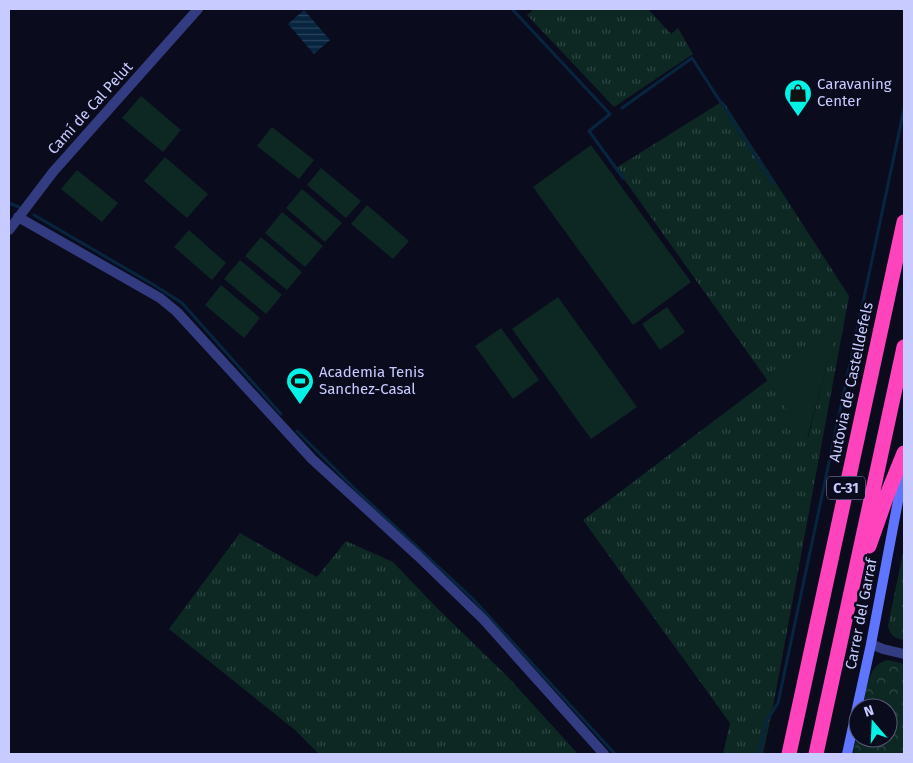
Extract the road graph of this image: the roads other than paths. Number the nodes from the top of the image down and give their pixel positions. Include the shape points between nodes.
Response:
1 (198, 9) edge
2 (18, 217) junction
3 (904, 222) edge
4 (9, 230) edge
5 (904, 347) edge
6 (904, 453) edge
7 (904, 479) edge
8 (847, 609) junction
9 (872, 644) junction
10 (904, 654) edge
11 (604, 754) edge
12 (789, 754) edge
13 (816, 754) edge
14 (847, 754) edge

1 - 2 street, Camí de Cal Pelut
2 - 4 street, Camí de Cal Pelut
2 - 11 street via 173,308 312,458 483,619
3 - 12 highway, Autovia de Castelldefels / C-31
5 - 8 highway, C-31
6 - 8 highway
7 - 9 main road, Carrer del Garraf
8 - 13 highway, C-31
9 - 10 street
9 - 14 main road, Carrer del Garraf

